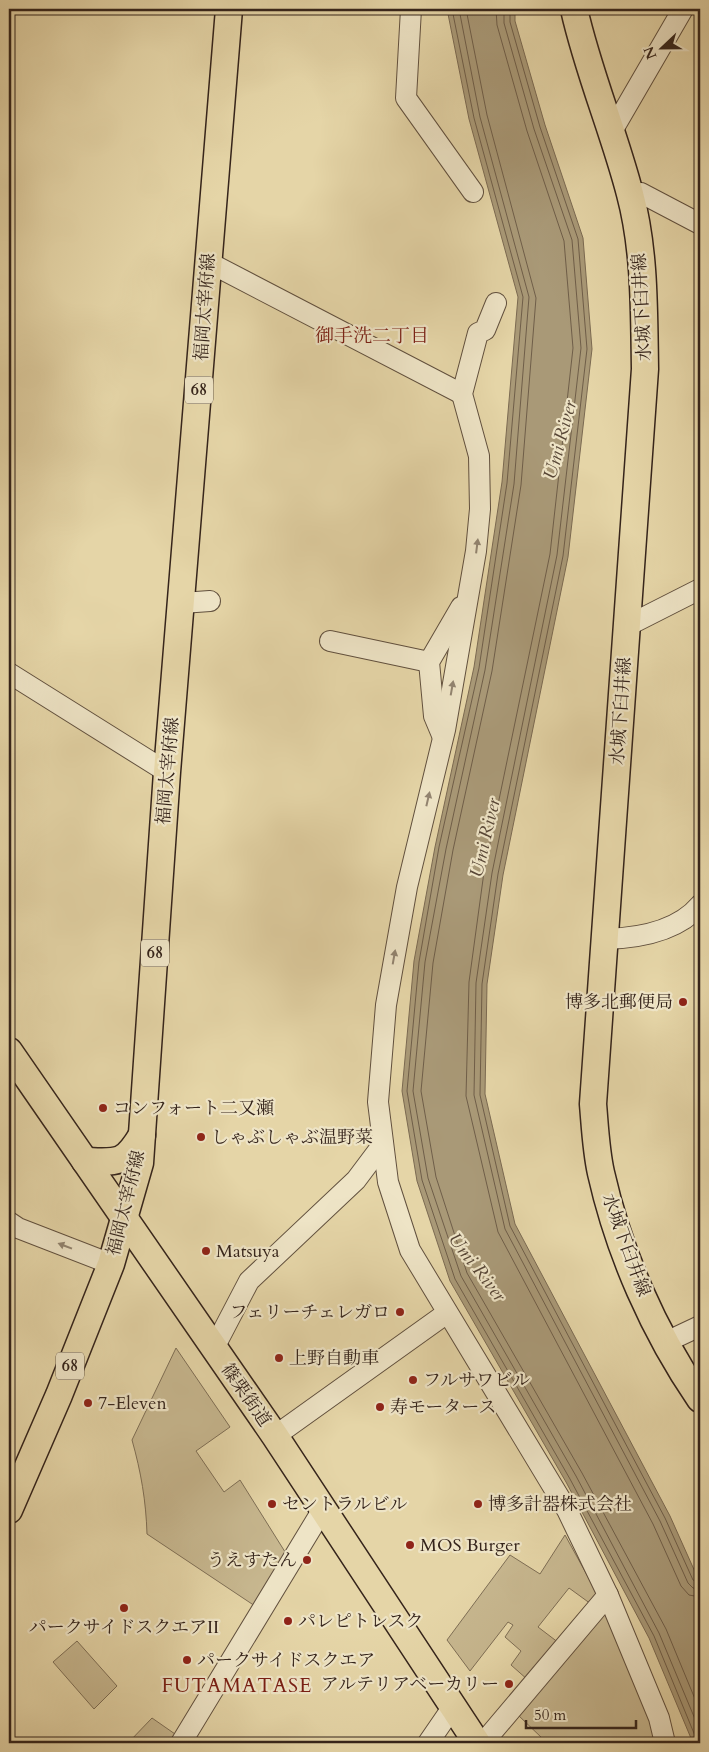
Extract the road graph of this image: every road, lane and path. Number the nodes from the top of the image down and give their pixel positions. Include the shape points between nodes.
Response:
1 (229, 9) edge
2 (411, 9) edge
3 (574, 9) edge
4 (683, 9) edge
5 (611, 133) junction
6 (472, 192) dead end
7 (630, 195) junction
8 (700, 224) edge
9 (208, 262) junction
10 (496, 302) dead end
11 (462, 394) junction
12 (700, 590) edge
13 (468, 594) junction
14 (210, 601) dead end
15 (182, 603) junction
16 (626, 626) junction
17 (330, 641) dead end
18 (429, 662) junction
19 (9, 673) edge
20 (443, 736) junction
21 (167, 772) junction
22 (700, 905) edge
23 (606, 939) junction
24 (9, 1052) edge
25 (142, 1135) junction
26 (383, 1144) junction
27 (84, 1161) junction
28 (124, 1219) junction
29 (9, 1222) edge
30 (111, 1264) junction
31 (447, 1313) junction
32 (700, 1326) edge
33 (666, 1342) junction
34 (214, 1348) junction
35 (700, 1399) edge
36 (274, 1436) junction
37 (323, 1509) junction
38 (9, 1510) edge
39 (608, 1595) junction
40 (452, 1708) junction
41 (181, 1743) edge
42 (428, 1743) edge
43 (477, 1743) edge
44 (483, 1743) edge
45 (665, 1743) edge

1 - 9 main road, 福岡太宰府線 / 68
2 - 6 street via 406,98
3 - 5 main road, 水城下臼井線
4 - 5 street
5 - 7 main road, 水城下臼井線
7 - 8 street via 641,193
7 - 16 main road, 水城下臼井線 via 644,307 645,368
9 - 11 street
9 - 15 main road, 福岡太宰府線 / 68
10 - 11 street via 486,330 478,333
13 -> 11 street via 480,509 479,456
12 - 16 street
13 - 18 street
20 -> 13 street
14 - 15 street
15 - 21 main road, 福岡太宰府線 / 68
16 - 23 main road, 水城下臼井線
17 - 18 street
18 - 20 street via 434,716
19 - 21 street
26 -> 20 street via 378,1102 386,1005 407,887
21 - 25 main road, 福岡太宰府線 / 68
22 - 23 street via 683,918 650,934
23 - 33 main road, 水城下臼井線 via 592,1104 601,1171 613,1222 634,1276
24 - 27 main road, 篠栗街道
25 - 27 main road via 130,1155 123,1159
25 - 28 main road, 福岡太宰府線 / 68 via 140,1163
26 - 31 street via 388,1182 410,1250
26 - 34 street via 356,1180 249,1281
27 - 28 main road, 篠栗街道
28 - 30 main road, 福岡太宰府線 / 68
28 - 34 main road, 篠栗街道
30 -> 29 street
30 - 38 main road, 福岡太宰府線 / 68
31 - 36 street
31 - 39 street via 568,1510
32 - 33 street
33 - 35 main road, 水城下臼井線
34 - 36 main road, 篠栗街道
36 - 37 main road, 篠栗街道
37 - 40 main road, 篠栗街道
37 - 41 street
39 - 44 street
39 - 45 street via 659,1718
40 - 42 street
40 - 43 main road, 篠栗街道

